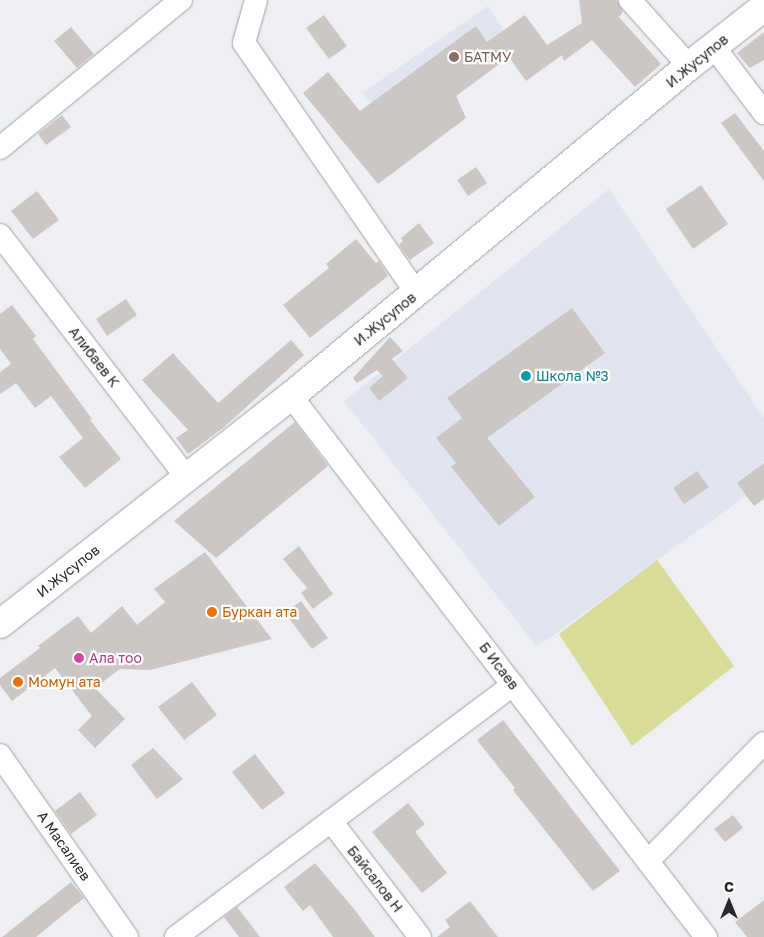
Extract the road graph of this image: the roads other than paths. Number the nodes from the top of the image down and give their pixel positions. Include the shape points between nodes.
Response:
1 (181, 0) edge
2 (256, 0) edge
3 (630, 0) edge
4 (764, 7) edge
5 (714, 47) junction
6 (689, 66) junction
7 (764, 113) edge
8 (0, 148) edge
9 (0, 235) edge
10 (417, 294) junction
11 (291, 396) junction
12 (188, 478) junction
13 (0, 624) edge
14 (513, 685) junction
15 (764, 743) edge
16 (0, 755) edge
17 (331, 822) junction
18 (648, 861) junction
19 (127, 937) edge
20 (176, 937) edge
21 (420, 937) edge
22 (706, 937) edge

1 - 8 street
2 - 10 street via 244,43
3 - 6 street
4 - 5 street, И.Жусупов
5 - 6 street, И.Жусупов
5 - 7 street
6 - 10 street, И.Жусупов
9 - 12 street, Алибаев К
10 - 11 street, И.Жусупов
11 - 12 street, И.Жусупов
11 - 14 street, Б Исаев
12 - 13 street, И.Жусупов
14 - 17 street
14 - 18 street, Б Исаев
15 - 18 street
16 - 19 street, А Масалиев
17 - 20 street
17 - 21 street, Байсалов Н
18 - 22 street, Б Исаев

